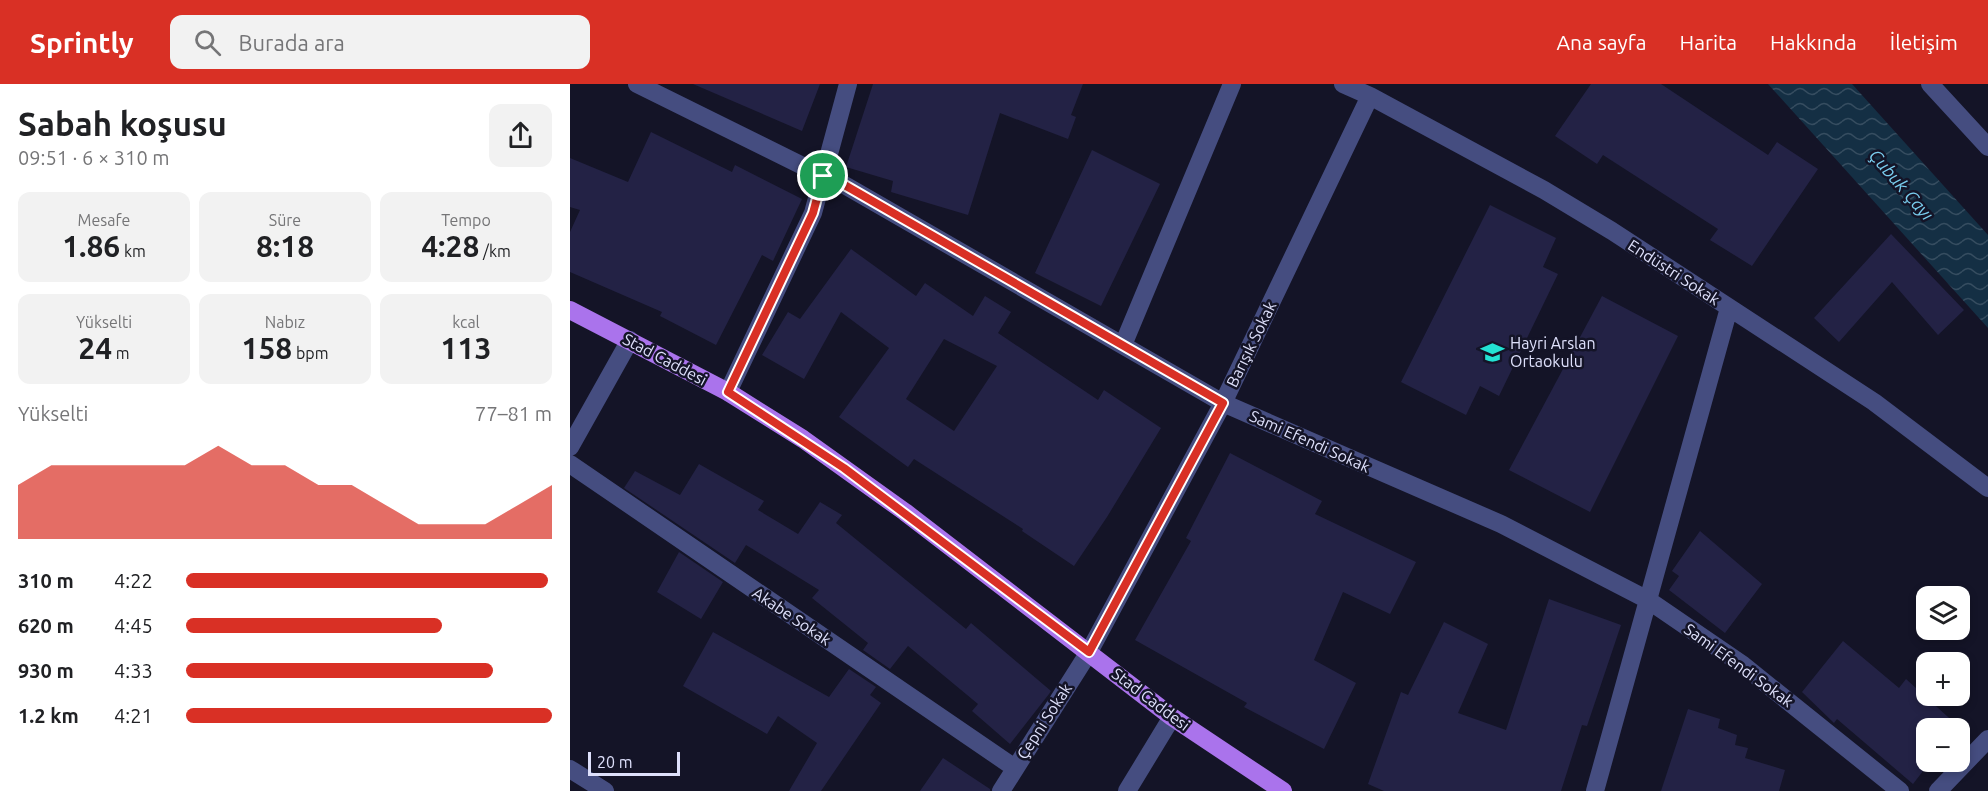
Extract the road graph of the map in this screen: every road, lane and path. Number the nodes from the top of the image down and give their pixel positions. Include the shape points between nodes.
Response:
1 (637, 84) edge
2 (848, 84) edge
3 (1232, 84) edge
4 (1343, 84) edge
5 (1930, 84) edge
6 (1370, 96) junction
7 (1988, 147) edge
8 (823, 176) junction
9 (1729, 308) junction
10 (570, 310) edge
11 (630, 340) junction
12 (1123, 345) junction
13 (728, 392) junction
14 (1223, 403) junction
15 (570, 447) edge
16 (570, 464) edge
17 (1988, 488) edge
18 (1648, 600) junction
19 (1089, 652) junction
20 (1172, 717) junction
21 (1988, 739) edge
22 (1015, 768) junction
23 (570, 769) edge
24 (605, 791) edge
25 (1001, 791) edge
26 (1127, 791) edge
27 (1283, 791) edge
28 (1595, 791) edge
29 (1900, 791) edge
30 (1938, 791) edge

1 - 8 street, Sami Efendi Sokak
2 - 8 street
3 - 12 street
4 - 6 street, Endüstri Sokak
5 - 7 street
6 - 9 street, Endüstri Sokak via 1544,190
6 - 14 street, Barışık Sokak
8 - 12 street, Sami Efendi Sokak
8 - 13 street via 813,213
9 - 17 street, Endüstri Sokak via 1874,402
9 - 18 street
10 - 11 main road, Stad Caddesi
11 - 13 main road, Stad Caddesi
11 - 15 street
12 - 14 street, Sami Efendi Sokak
13 - 19 main road, Stad Caddesi via 844,468
14 - 18 street, Sami Efendi Sokak via 1501,524
14 - 19 street, Barışık Sokak
16 - 22 street, Akabe Sokak
18 - 28 street
18 - 29 street, Sami Efendi Sokak via 1743,665
19 - 20 main road, Stad Caddesi
19 - 22 street, Çepni Sokak
20 - 26 street
20 - 27 main road, Stad Caddesi
21 - 30 street
22 - 25 street, Çepni Sokak
23 - 24 street

